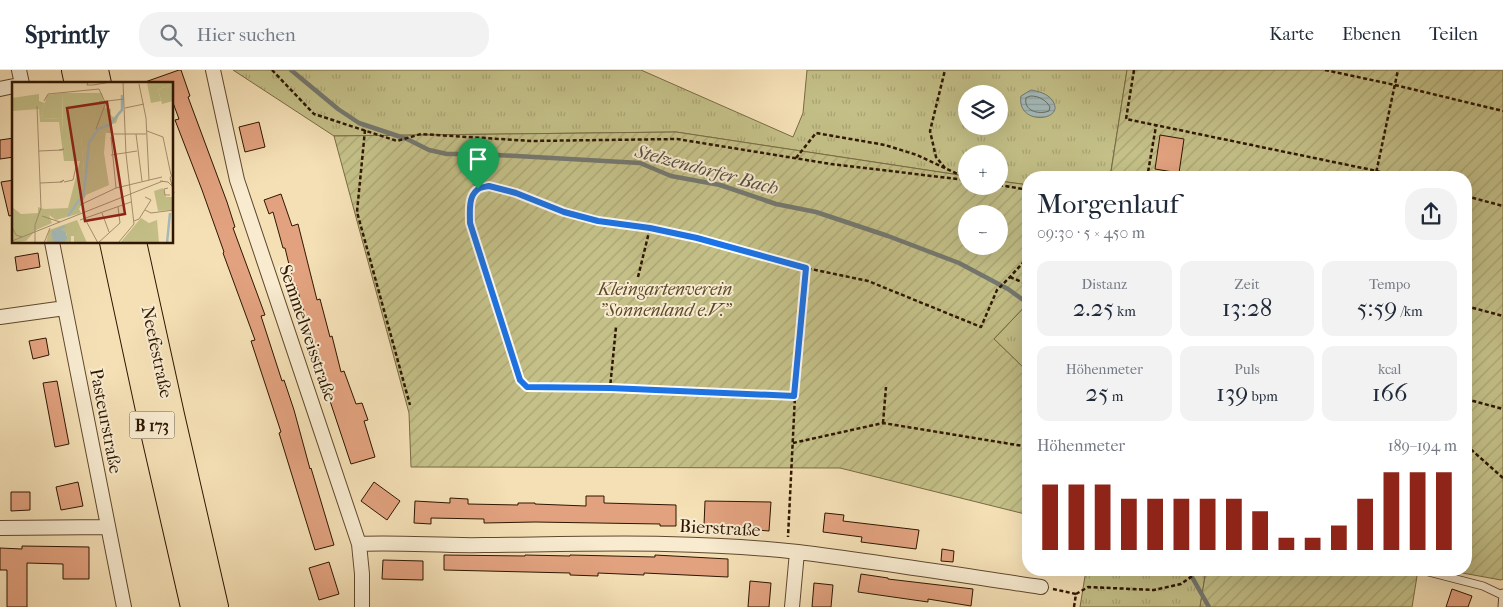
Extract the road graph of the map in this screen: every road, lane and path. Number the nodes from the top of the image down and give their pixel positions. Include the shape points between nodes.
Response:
1 (213, 70) edge
2 (272, 70) edge
3 (945, 70) edge
4 (1134, 70) edge
5 (1325, 70) edge
6 (1398, 70) edge
7 (1395, 84) junction
8 (1503, 111) edge
9 (1156, 126) junction
10 (365, 130) junction
11 (478, 138) junction
12 (796, 158) junction
13 (946, 169) junction
14 (1148, 171) edge
15 (1377, 171) joint
16 (958, 175) edge
17 (958, 178) edge
18 (1008, 186) edge
19 (478, 189) junction
20 (1022, 189) edge
21 (1472, 198) edge
22 (1503, 206) edge
23 (650, 228) junction
24 (52, 244) edge
25 (113, 244) edge
26 (133, 244) edge
27 (1022, 264) edge
28 (806, 268) junction
29 (638, 277) dead end
30 (1010, 277) junction
31 (1022, 282) edge
32 (65, 308) junction
33 (1472, 308) edge
34 (1503, 316) edge
35 (0, 317) edge
36 (616, 327) dead end
37 (886, 387) dead end
38 (610, 388) junction
39 (794, 396) junction
40 (1472, 401) edge
41 (410, 405) dead end
42 (1503, 409) edge
43 (883, 423) junction
44 (793, 443) junction
45 (1022, 446) edge
46 (1472, 450) edge
47 (1503, 478) edge
48 (108, 527) junction
49 (0, 528) edge
50 (359, 544) junction
51 (792, 552) junction
52 (1192, 576) edge
53 (1445, 576) edge
54 (1041, 587) joint
55 (1502, 593) edge
56 (1076, 594) junction
57 (124, 607) edge
58 (194, 607) edge
59 (215, 607) edge
60 (362, 607) edge
61 (792, 607) edge
62 (1074, 607) edge
63 (1502, 607) edge

1 - 50 street, Semmelweisstraße via 237,180
2 - 10 path via 314,114
3 - 13 path via 930,131 936,157
4 - 9 path via 1126,119
5 - 7 path
6 - 7 path
7 - 8 path
7 - 15 path
9 - 14 path
9 - 15 path
10 - 11 path via 397,140 421,134
10 - 41 path via 357,212
11 - 12 path via 531,141 677,139
11 - 19 path via 472,180
12 - 13 path via 816,133 885,145
12 - 17 path
13 - 16 path
18 - 20 path
19 - 23 path via 489,186 598,221
19 - 38 path via 470,204 470,223 520,380 527,387
21 - 22 path
23 - 28 path
23 - 29 path
24 - 32 street, Pasteurstraße
25 - 58 highway, Neefestraße / B 173
26 - 59 highway, Neefestraße / B 173
27 - 30 path
28 - 30 path via 868,281 981,327 997,290
28 - 39 path
30 - 31 path
32 - 35 street
32 - 48 street, Pasteurstraße
33 - 34 path
36 - 38 path
37 - 43 path
38 - 39 path
39 - 44 path
40 - 42 path
43 - 44 path
43 - 45 path
44 - 51 path
46 - 47 path
48 - 49 street
48 - 57 street, Pasteurstraße
50 - 51 street, Bierstraße via 631,543
50 - 60 street, Semmelweisstraße
51 - 54 street, Bierstraße
51 - 61 street
52 - 56 path via 1181,584 1154,590 1088,587
53 - 55 lane
54 - 56 path
55 - 63 lane
56 - 62 path

